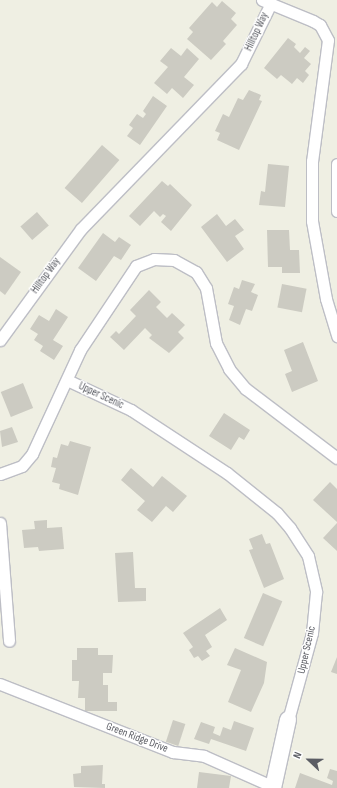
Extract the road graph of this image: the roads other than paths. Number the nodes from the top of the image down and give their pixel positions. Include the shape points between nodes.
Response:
1 (267, 2) edge
2 (337, 164) edge
3 (337, 211) edge
4 (337, 336) edge
5 (0, 340) edge
6 (67, 380) junction
7 (337, 458) edge
8 (0, 474) edge
9 (0, 523) edge
10 (9, 641) dead end
11 (0, 684) edge
12 (288, 720) joint
13 (274, 787) edge

1 - 4 street, Hilltop Way via 320,25 328,40 312,161 312,221 324,292
1 - 5 street, Hilltop Way via 241,64 81,230
2 - 3 street
6 - 7 street, Upper Scenic via 80,350 136,266 154,259 174,260 196,272 206,288 216,344 229,368 246,389
6 - 8 street via 32,454 22,466
6 - 12 street, Upper Scenic via 131,410 214,464 277,512 290,528 308,556 316,592 312,633
9 - 10 street
11 - 13 street, Green Ridge Drive via 173,752 204,756
12 - 13 street

